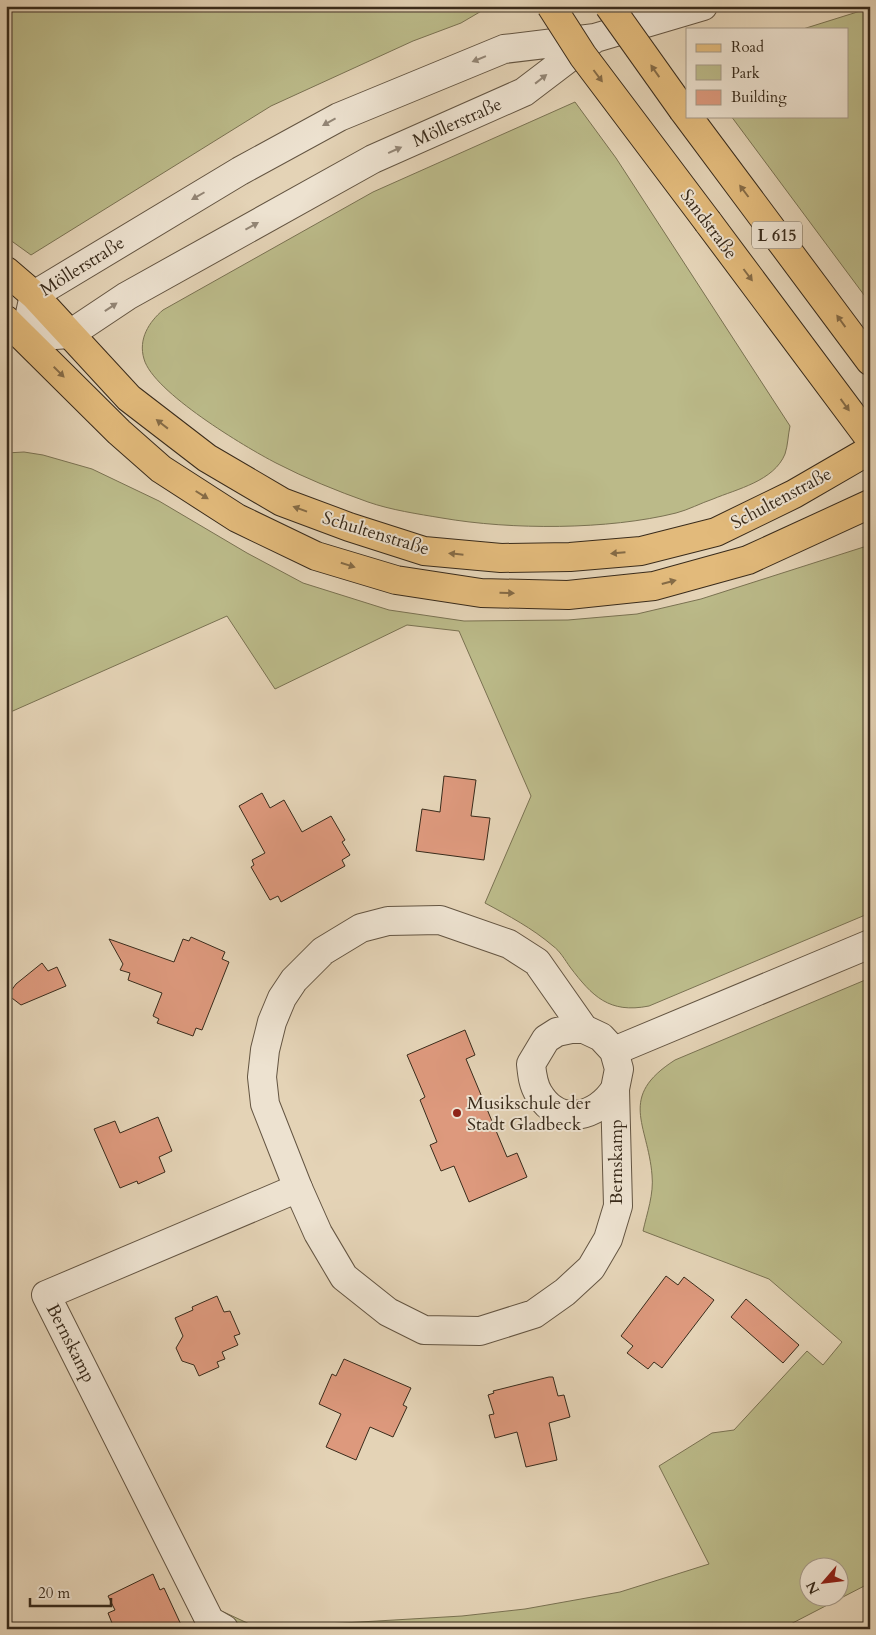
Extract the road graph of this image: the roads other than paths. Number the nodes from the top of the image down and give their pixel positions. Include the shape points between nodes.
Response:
1 (551, 6) edge
2 (610, 6) edge
3 (703, 6) edge
4 (595, 38) junction
5 (686, 114) edge
6 (689, 118) edge
7 (6, 271) edge
8 (34, 295) junction
9 (15, 329) edge
10 (70, 334) junction
11 (870, 361) edge
12 (870, 439) edge
13 (870, 450) edge
14 (870, 504) edge
15 (870, 944) edge
16 (584, 1029) junction
17 (614, 1051) junction
18 (615, 1089) junction
19 (298, 1188) junction
20 (224, 1629) edge

1 -> 12 main road, Sandstraße / L 615, bridge via 583,56
5 -> 2 main road, L 615, bridge
3 - 4 street, Möllerstraße
4 -> 8 street, Möllerstraße via 504,49 339,117 240,171
10 -> 4 street, Möllerstraße via 127,296 373,159 524,92
11 -> 6 main road, L 615, bridge
7 - 8 main road, Schultenstraße
8 - 9 street, Möllerstraße
8 - 10 main road, Schultenstraße
9 - 10 street, Möllerstraße
9 -> 14 main road, Schultenstraße via 161,469 237,518 316,556 396,580 481,593 568,594 654,586 748,560
13 -> 10 main road, Schultenstraße via 794,494 716,532 641,551 501,558 424,551 282,502 206,458 129,398
15 - 17 street
16 - 17 street, Bernskamp via 601,1037
16 - 18 street, Bernskamp via 557,1032 546,1039 531,1064 538,1092 558,1112 584,1114 608,1101
16 - 19 street, Bernskamp via 537,962 509,944 471,929 440,920 412,919 361,928 340,939 294,980 282,998 265,1050 262,1077 265,1104
17 - 18 street, Bernskamp via 619,1070
18 - 19 street, Bernskamp via 618,1206 608,1238 591,1268 565,1292 534,1314 480,1331 424,1330 388,1312 344,1277 318,1233
19 - 20 street, Bernskamp via 46,1294 210,1622

